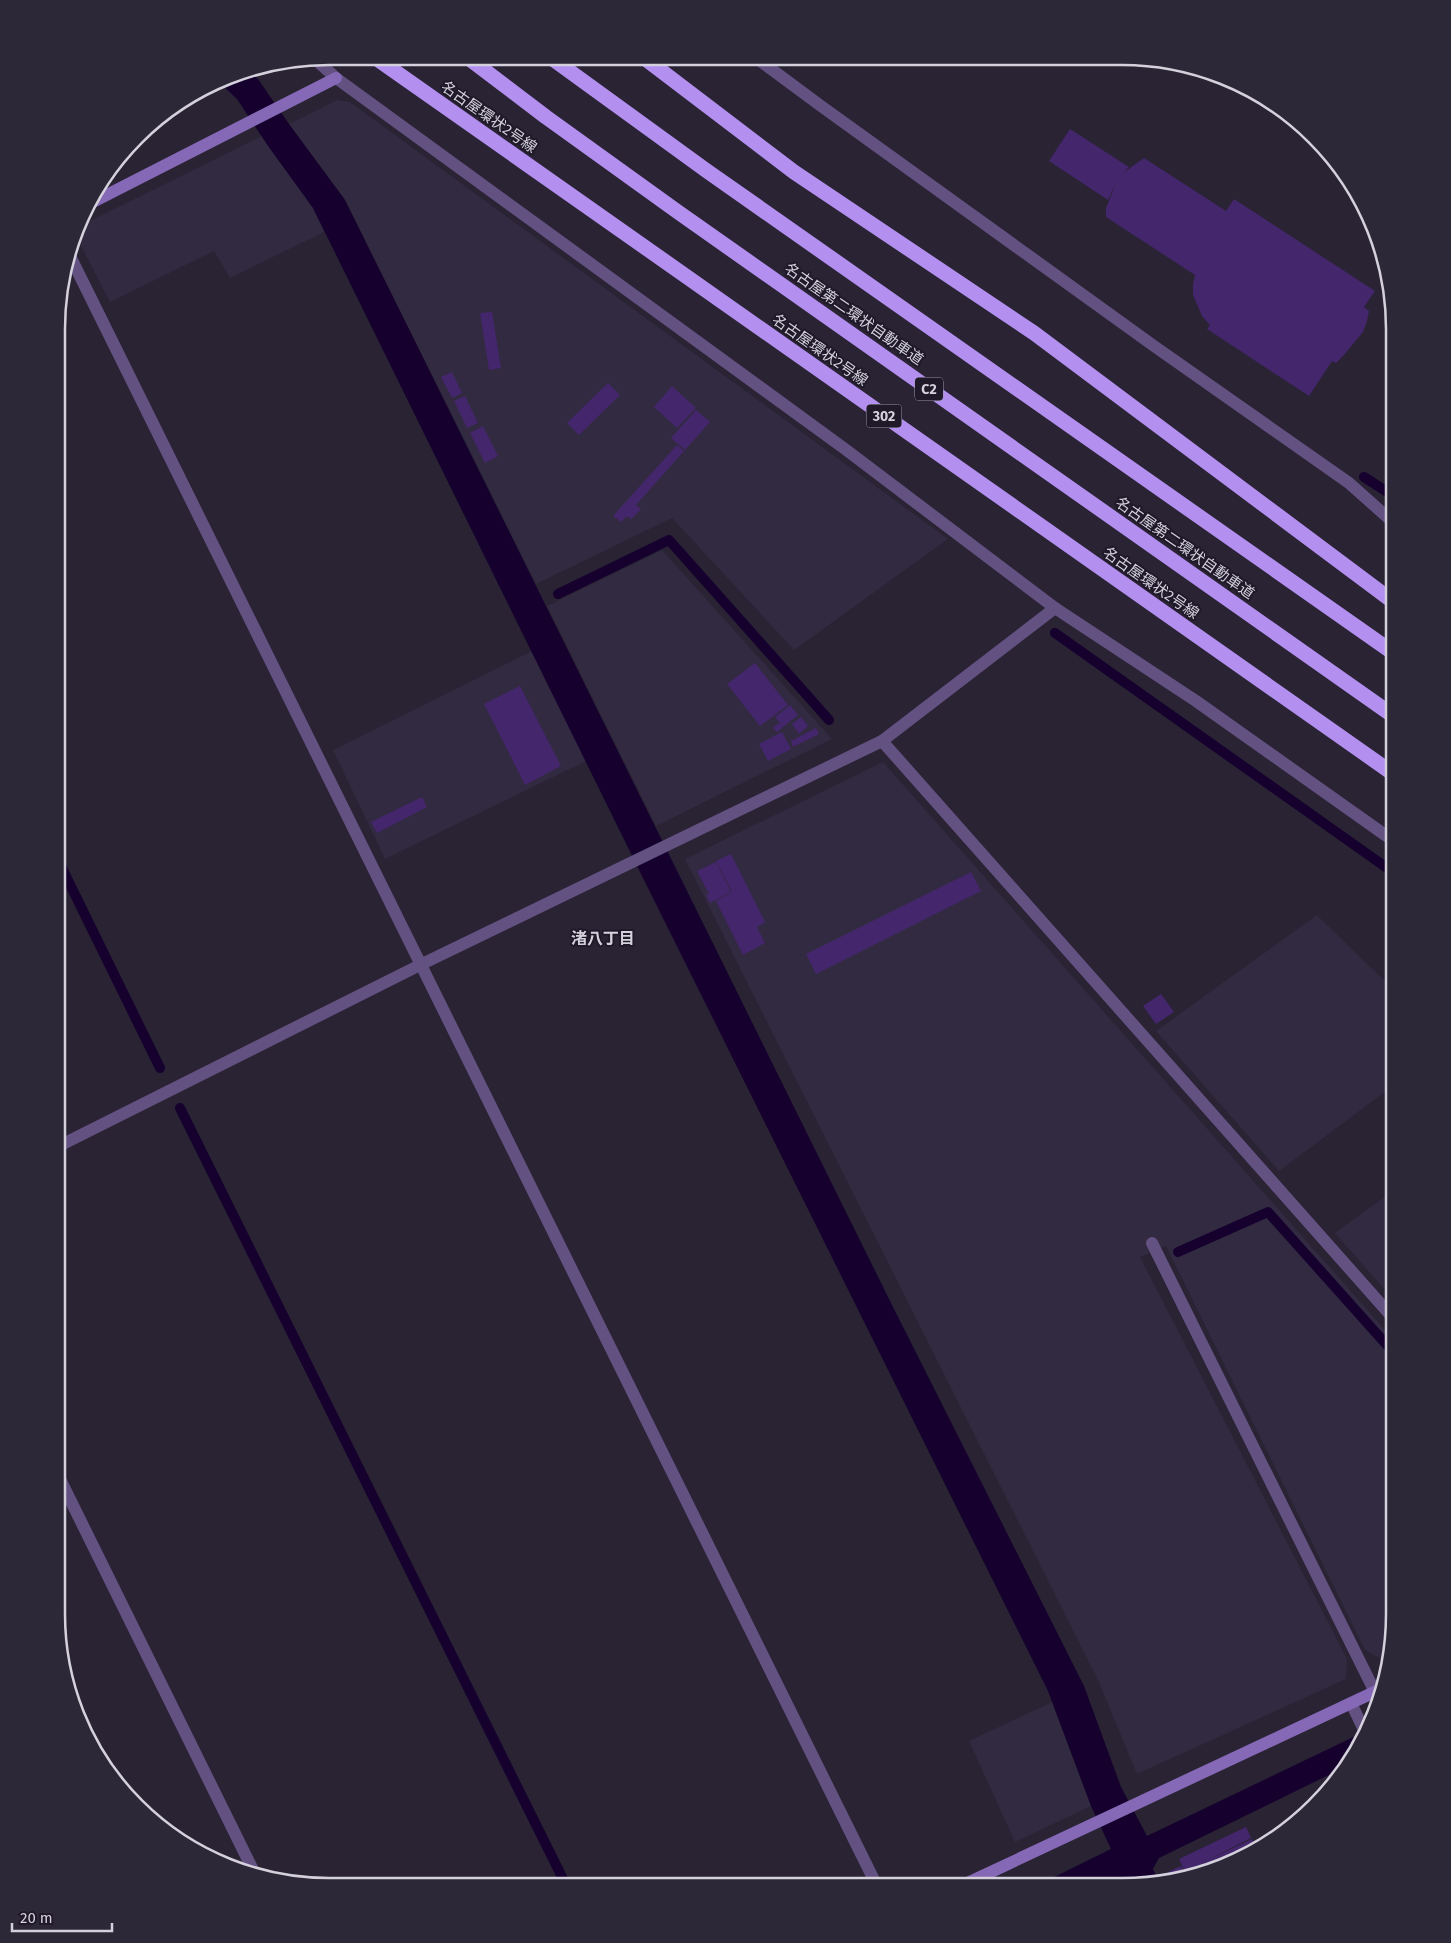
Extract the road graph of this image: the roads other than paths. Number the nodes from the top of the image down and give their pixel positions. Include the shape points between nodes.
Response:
1 (322, 65) edge
2 (386, 65) edge
3 (478, 65) edge
4 (561, 65) edge
5 (654, 65) edge
6 (766, 65) edge
7 (336, 78) junction
8 (99, 199) edge
9 (73, 264) edge
10 (1386, 516) edge
11 (1386, 596) edge
12 (1055, 608) junction
13 (1386, 648) edge
14 (1386, 711) edge
15 (882, 741) junction
16 (1386, 769) edge
17 (1386, 836) edge
18 (422, 964) junction
19 (65, 1143) edge
20 (1152, 1243) dead end
21 (1386, 1310) edge
22 (65, 1491) edge
23 (1376, 1685) edge
24 (1374, 1692) edge
25 (1351, 1703) junction
26 (1362, 1725) edge
27 (251, 1866) edge
28 (873, 1878) edge
29 (978, 1878) edge

1 - 7 street
2 - 16 highway, 名古屋環状2号線 / 302
3 - 14 highway, 名古屋第二環状自動車道 / C2 via 678,212
4 - 13 highway
5 - 11 highway via 794,172 1034,333
6 - 10 street via 1349,483
7 - 8 street
7 - 12 street via 845,449
9 - 18 street
12 - 15 street
12 - 17 street via 1196,701
15 - 18 street
15 - 21 street
18 - 19 street
18 - 28 street
20 - 23 street
22 - 27 street
24 - 25 street
25 - 26 street
25 - 29 street

